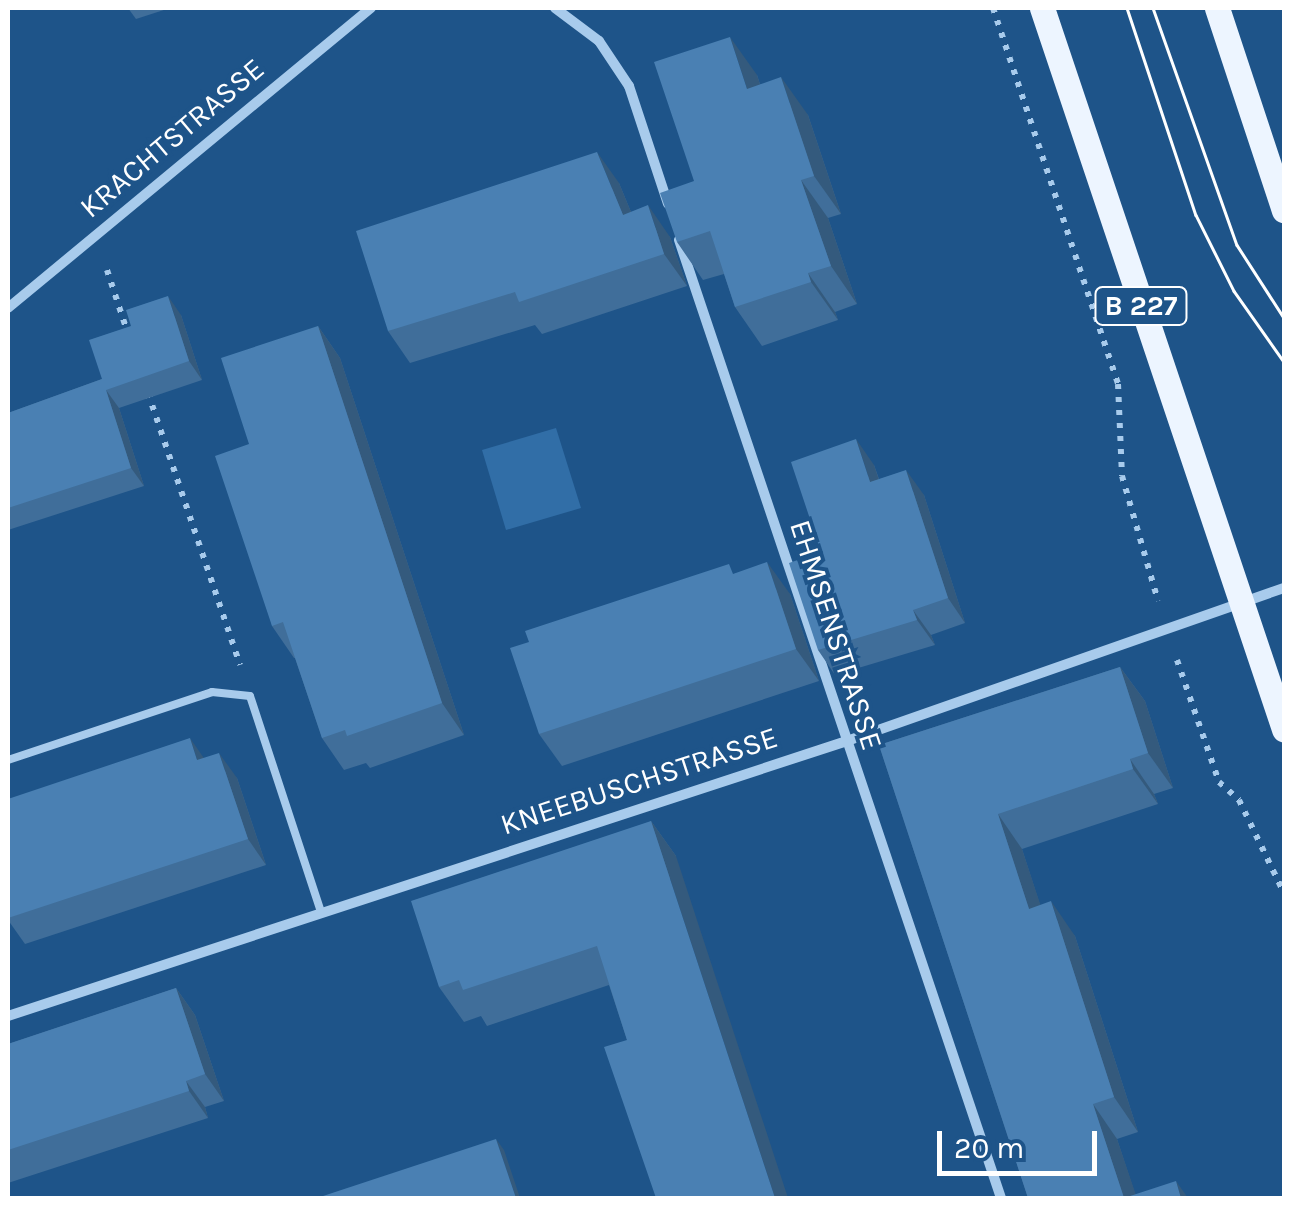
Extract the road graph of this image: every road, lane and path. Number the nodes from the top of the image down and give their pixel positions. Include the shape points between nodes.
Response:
1 (371, 8) edge
2 (555, 8) edge
3 (993, 8) edge
4 (1042, 8) edge
5 (1217, 8) edge
6 (1284, 210) edge
7 (95, 235) junction
8 (8, 308) edge
9 (132, 346) edge
10 (145, 383) edge
11 (1284, 588) edge
12 (1243, 604) junction
13 (1168, 632) junction
14 (250, 696) junction
15 (1284, 729) edge
16 (844, 742) junction
17 (8, 760) edge
18 (1284, 893) edge
19 (320, 909) junction
20 (8, 1016) edge
21 (1002, 1198) edge

1 - 7 street, KRACHTSTRASSE
2 - 16 street, EHMSENSTRASSE via 599,41 629,86
3 - 13 path via 1118,384 1122,476
4 - 12 main road, B 227
5 - 6 main road
7 - 8 street, KRACHTSTRASSE
7 - 9 path
10 - 14 path
11 - 12 street, KNEEBUSCHSTRASSE
12 - 13 street, KNEEBUSCHSTRASSE
12 - 15 main road, B 227
13 - 16 street, KNEEBUSCHSTRASSE
13 - 18 path via 1219,782 1239,800
14 - 17 lane via 212,692
14 - 19 lane
16 - 19 street, KNEEBUSCHSTRASSE
16 - 21 street, EHMSENSTRASSE
19 - 20 street, KNEEBUSCHSTRASSE

